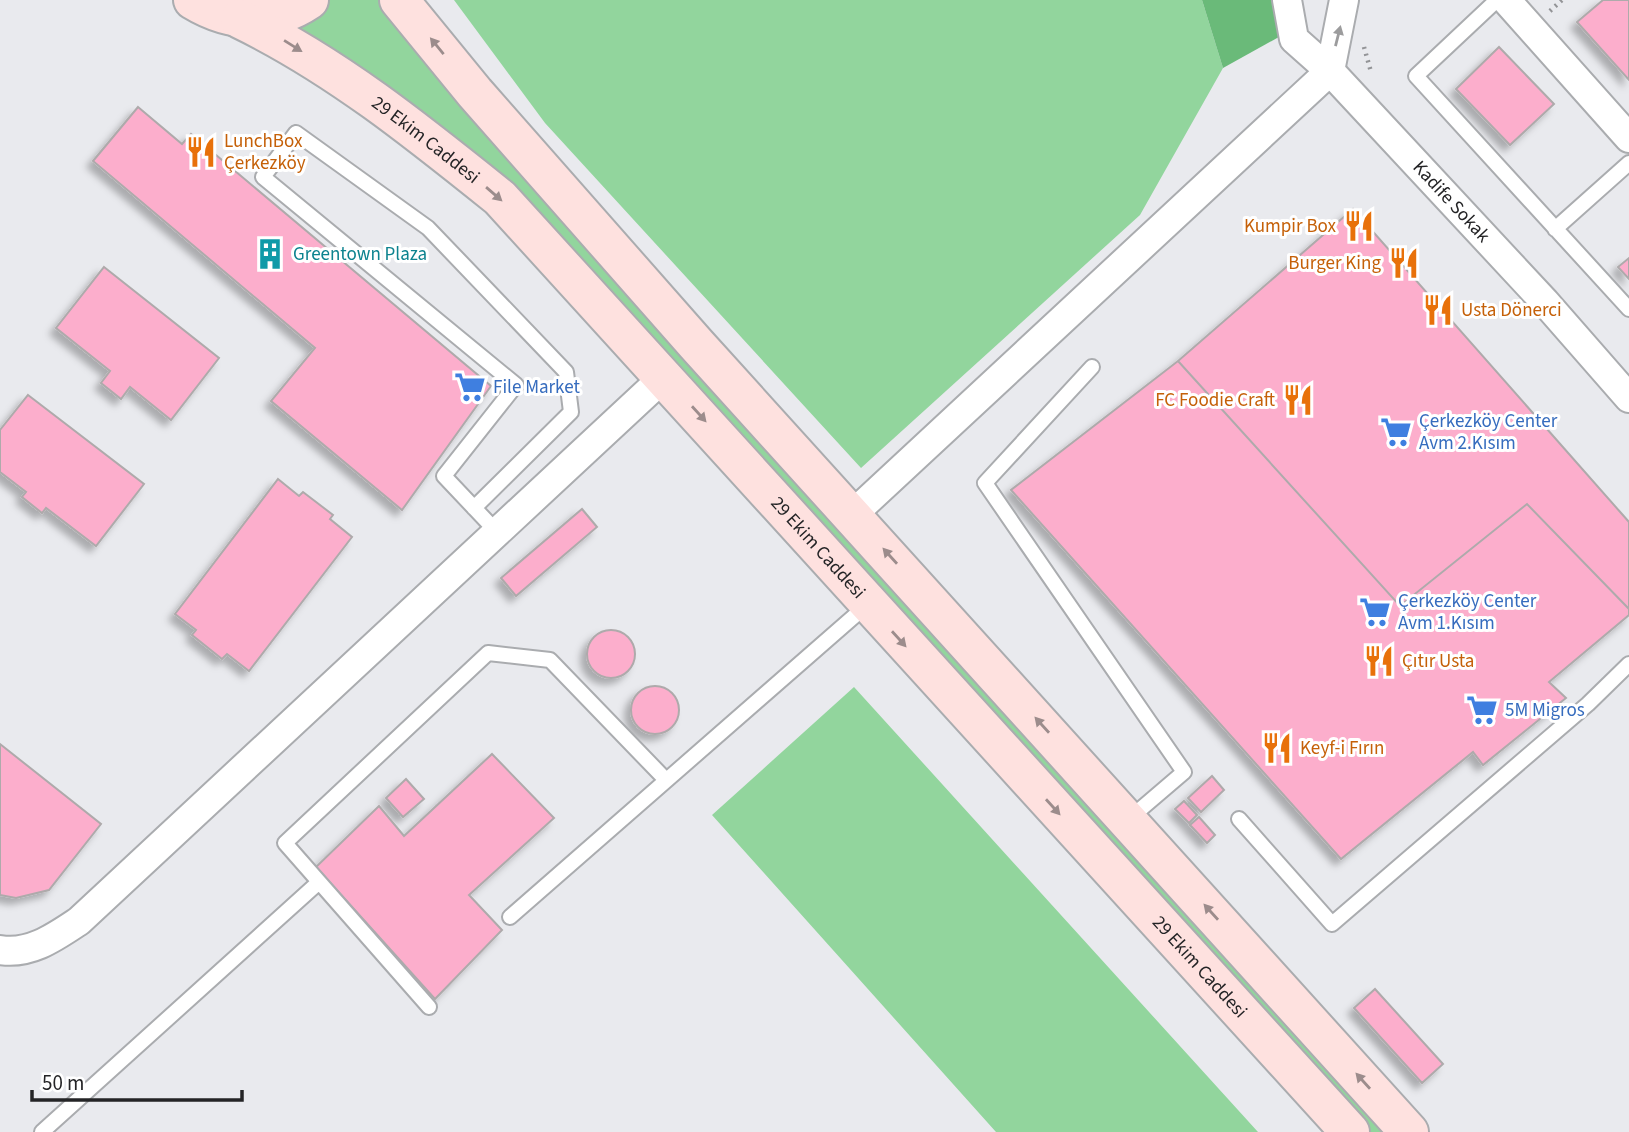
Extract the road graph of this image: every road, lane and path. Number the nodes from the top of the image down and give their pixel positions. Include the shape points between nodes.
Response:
1 (193, 0) edge
2 (309, 0) edge
3 (399, 0) edge
4 (1287, 0) edge
5 (1344, 0) edge
6 (1497, 0) edge
7 (1506, 0) edge
8 (240, 19) junction
9 (1330, 71) junction
10 (1629, 138) edge
11 (1629, 163) edge
12 (1555, 229) junction
13 (1629, 309) edge
14 (1092, 367) dead end
15 (665, 376) junction
16 (1629, 398) edge
17 (474, 508) junction
18 (852, 515) junction
19 (496, 531) junction
20 (868, 604) junction
21 (1628, 667) edge
22 (666, 780) junction
23 (1238, 818) dead end
24 (1128, 820) junction
25 (319, 882) junction
26 (510, 917) dead end
27 (0, 950) edge
28 (429, 1007) dead end
29 (42, 1132) edge
30 (1350, 1132) edge
31 (1409, 1132) edge

1 - 8 main road, 29 Ekim Caddesi
2 - 8 main road via 268,18
18 -> 3 main road via 475,93
4 - 9 street, Kadife Sokak via 1294,39
9 -> 5 street
6 - 12 lane via 1416,76
7 - 10 street
8 -> 15 main road, 29 Ekim Caddesi via 332,71 500,198
9 - 16 street, Kadife Sokak
9 - 18 street
11 - 12 lane
12 - 13 lane
14 - 24 lane via 985,483 1184,772
15 - 19 street
15 -> 20 main road, 29 Ekim Caddesi
17 - 17 lane via 444,476 516,385 263,177 296,132 428,228 566,372 570,412
17 - 19 lane
24 -> 18 main road
19 - 27 street via 79,921 46,943 14,952
20 - 22 lane
20 -> 30 main road, 29 Ekim Caddesi
21 - 23 lane via 1332,924
22 - 25 lane via 550,660 488,653 285,843
22 - 26 lane
31 -> 24 main road
25 - 28 lane
25 - 29 lane

